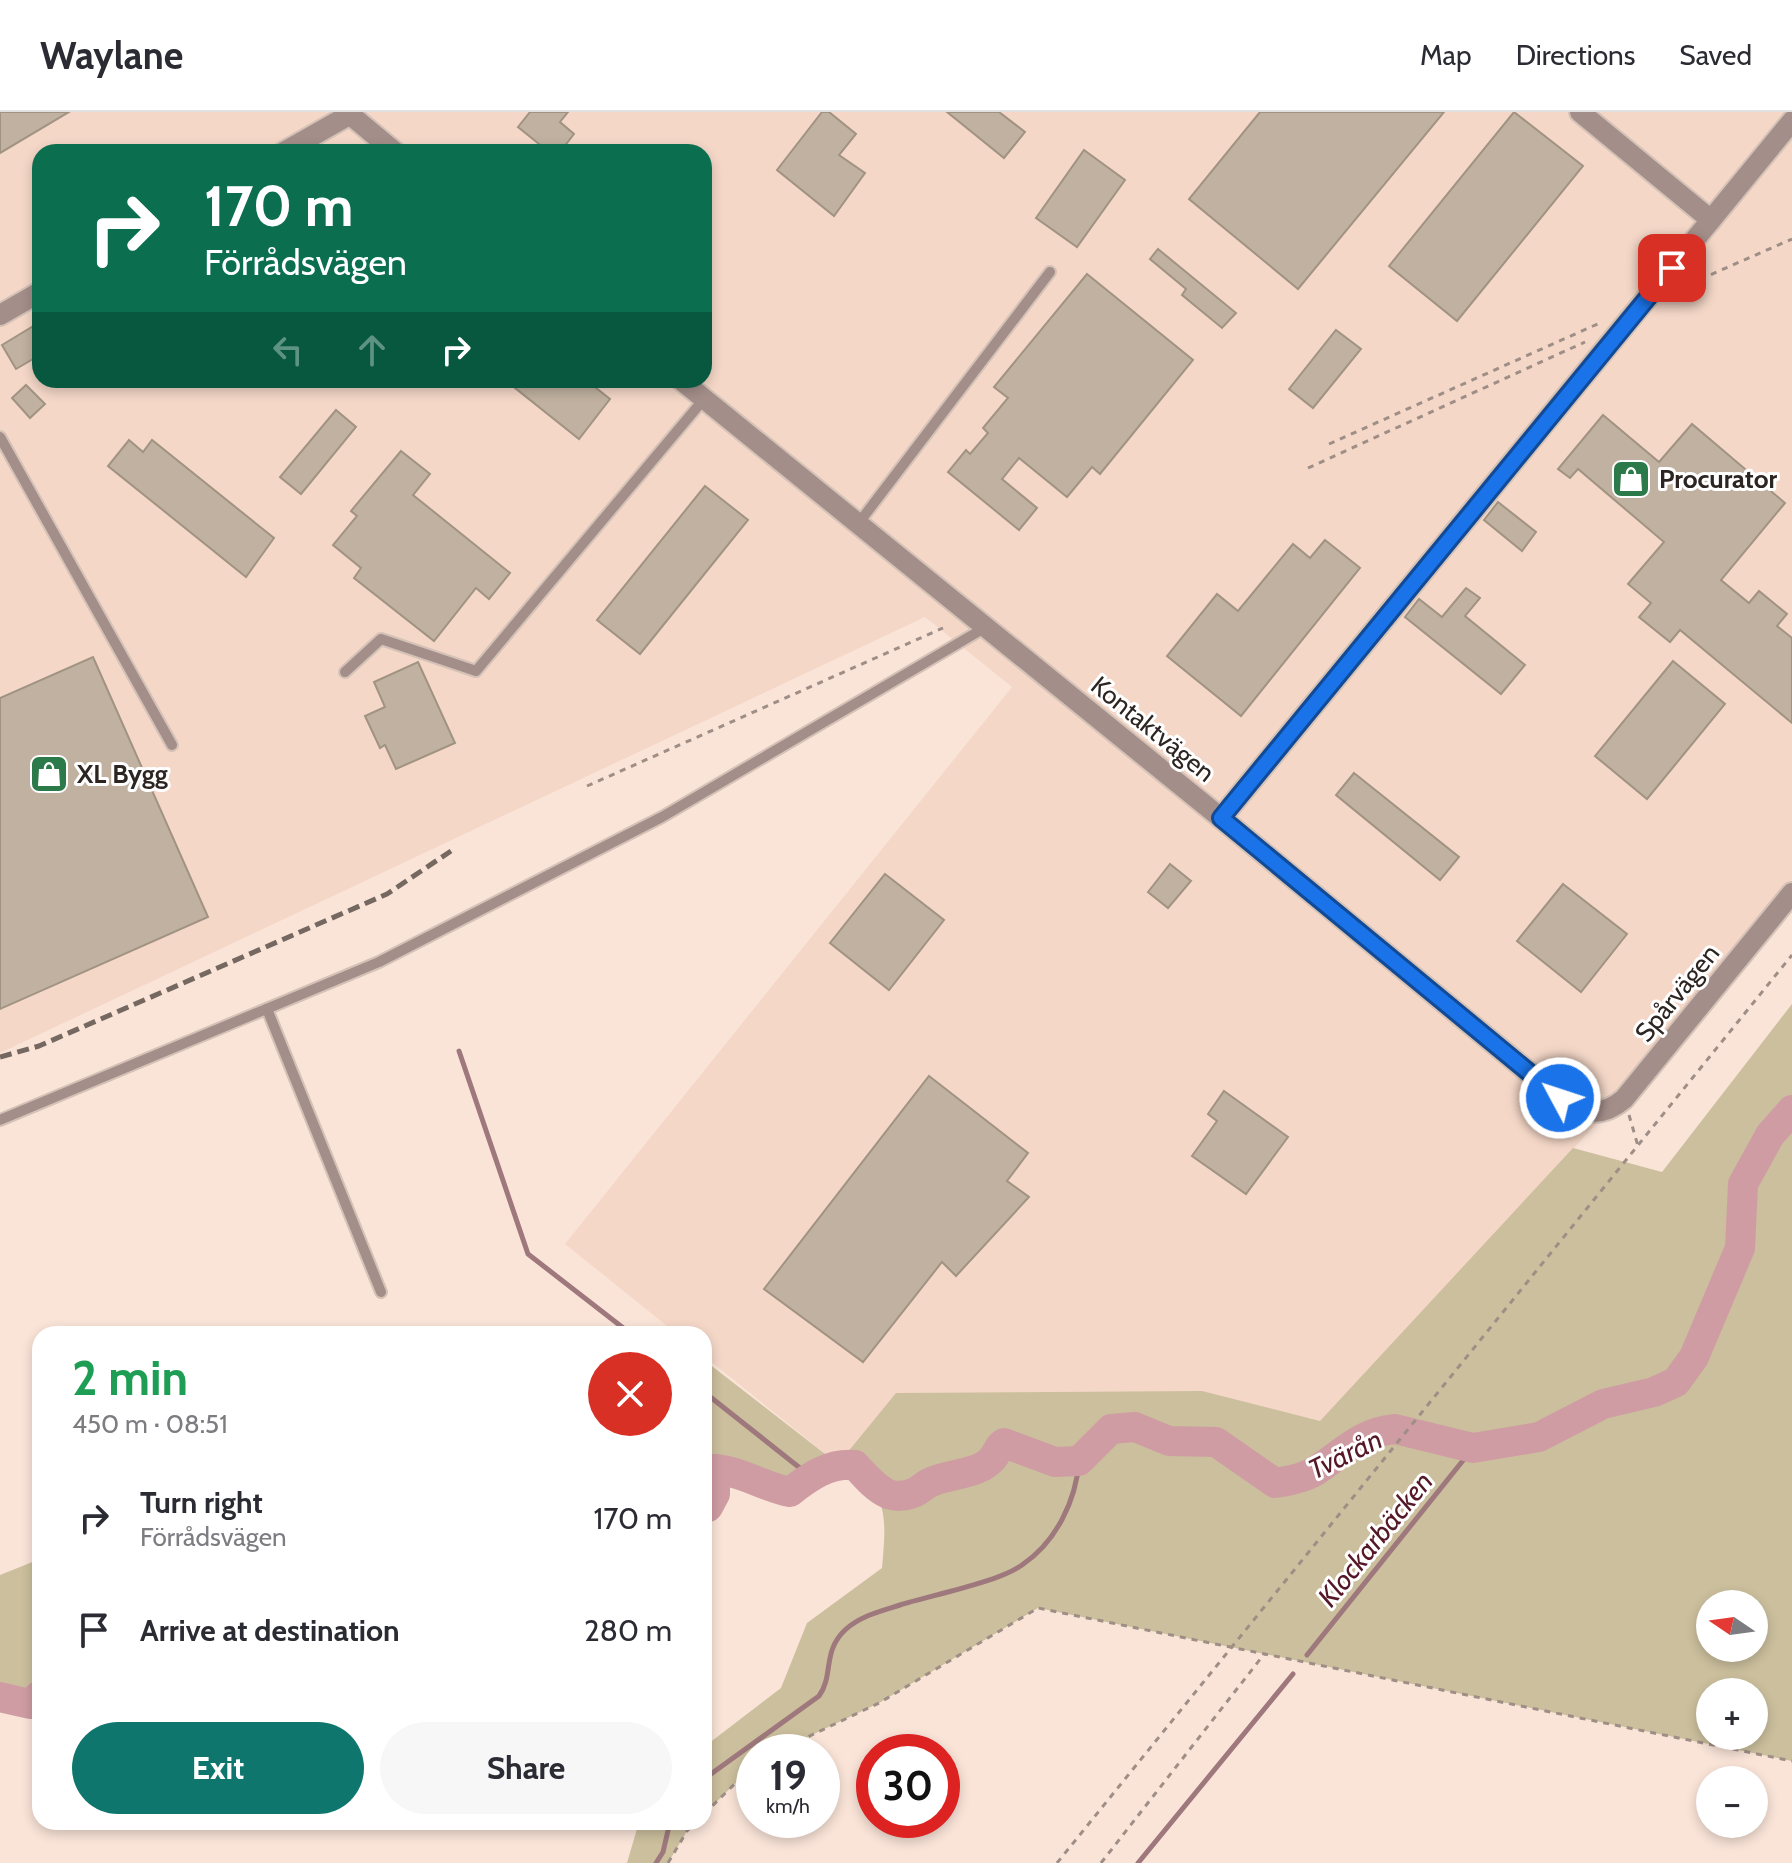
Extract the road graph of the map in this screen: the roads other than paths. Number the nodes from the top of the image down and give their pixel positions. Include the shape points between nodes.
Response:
1 (1580, 112) edge
2 (348, 114) edge
3 (1792, 121) edge
4 (297, 144) edge
5 (385, 144) edge
6 (1711, 220) junction
7 (1050, 272) dead end
8 (32, 297) edge
9 (0, 315) edge
10 (691, 388) edge
11 (704, 399) junction
12 (0, 437) edge
13 (858, 524) junction
14 (986, 627) junction
15 (345, 672) dead end
16 (172, 745) dead end
17 (1221, 818) junction
18 (1792, 893) edge
19 (267, 1009) junction
20 (1594, 1113) joint
21 (0, 1120) edge
22 (381, 1292) dead end

1 - 6 street
2 - 4 street
2 - 5 street
3 - 6 street
6 - 17 street
7 - 13 lane
8 - 9 street
10 - 11 street, Kontaktvägen
11 - 13 street, Kontaktvägen
11 - 15 lane via 476,671 381,639
12 - 16 lane
13 - 14 street, Kontaktvägen
14 - 17 street, Kontaktvägen
14 - 19 lane via 662,817 379,962
17 - 20 street, Kontaktvägen via 1560,1098
18 - 20 street, Spårvägen via 1624,1099 1611,1110
19 - 21 lane
19 - 22 lane

